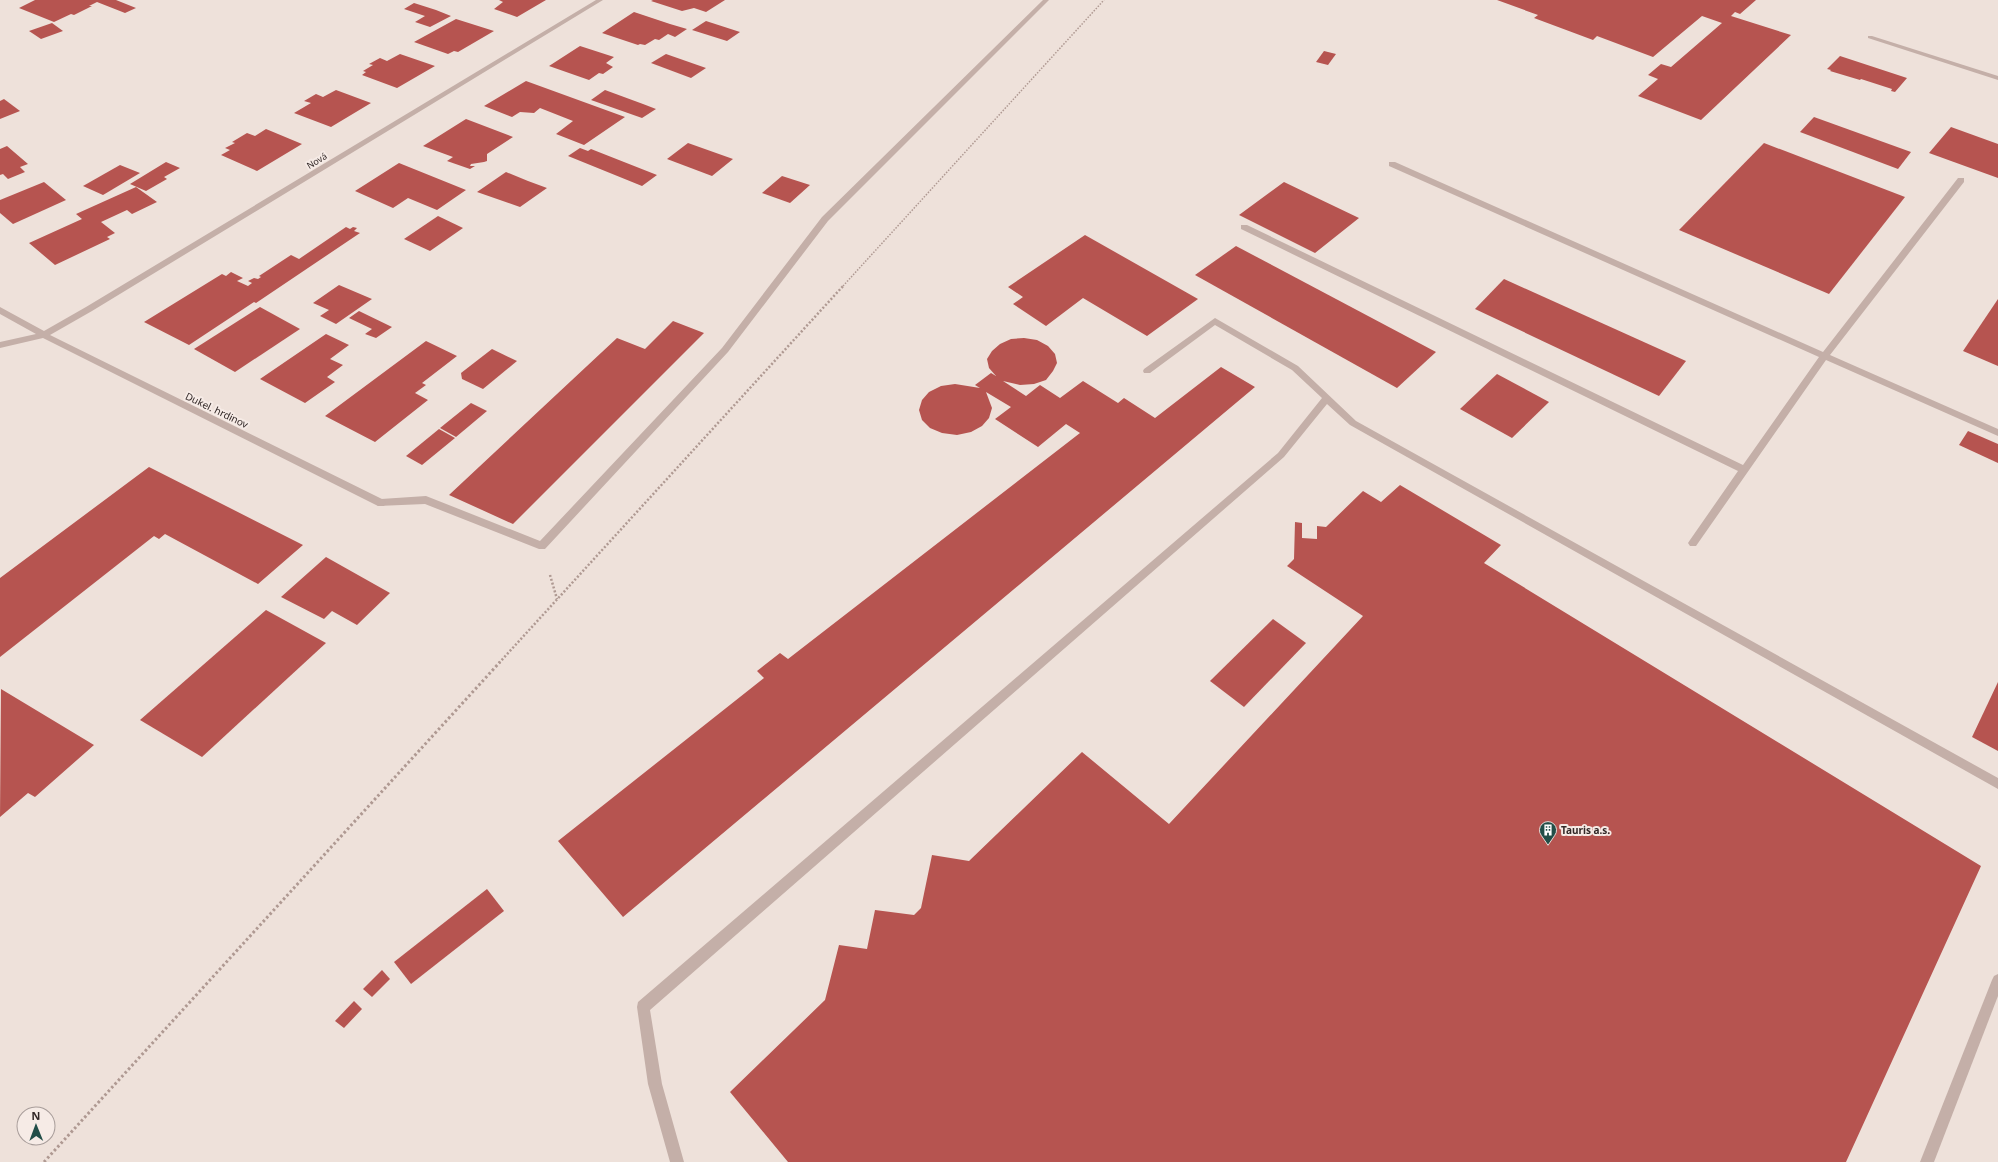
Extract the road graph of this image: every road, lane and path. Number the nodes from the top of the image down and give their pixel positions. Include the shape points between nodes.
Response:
1 (600, 0) edge
2 (1046, 0) edge
3 (1104, 0) edge
4 (1870, 37) dead end
5 (1998, 78) edge
6 (1392, 164) dead end
7 (1962, 180) dead end
8 (1244, 227) dead end
9 (0, 310) edge
10 (43, 335) junction
11 (0, 345) edge
12 (1825, 355) junction
13 (1148, 371) dead end
14 (1327, 398) junction
15 (1998, 433) edge
16 (1744, 470) junction
17 (1693, 543) dead end
18 (1998, 784) edge
19 (1998, 980) edge
20 (44, 1162) edge
21 (677, 1162) edge
22 (1927, 1162) edge

1 - 10 street, Nová
2 - 10 street, Dukel. hrdinov via 825,219 725,350 542,546 426,500 381,503
3 - 20 path
4 - 5 street
6 - 12 street
7 - 12 street
8 - 16 street
9 - 10 street, Dukel. hrdinov
10 - 11 street
12 - 15 street
12 - 16 street
13 - 14 street via 1215,321 1295,368
14 - 18 street via 1353,423
14 - 21 street via 1281,455 642,1007 655,1084
16 - 17 street
19 - 22 street

